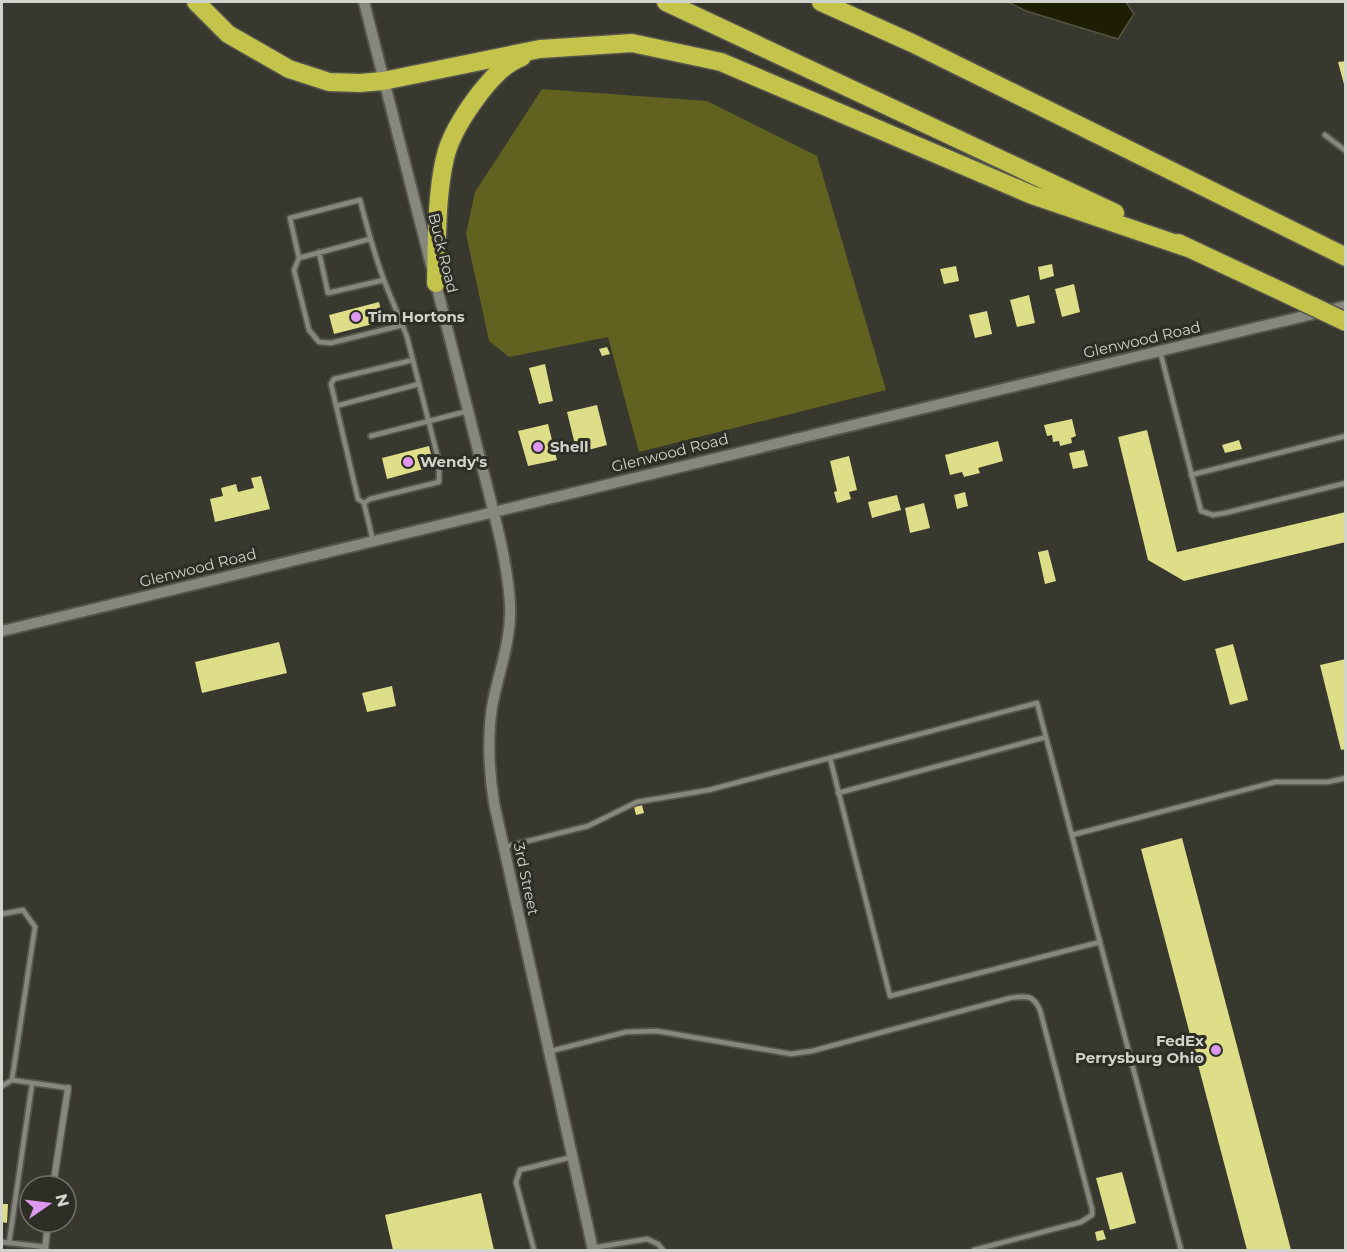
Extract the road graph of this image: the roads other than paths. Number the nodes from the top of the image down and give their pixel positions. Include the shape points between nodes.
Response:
1 (195, 2) edge
2 (364, 2) edge
3 (666, 2) edge
4 (821, 2) edge
5 (849, 2) edge
6 (912, 43) junction
7 (540, 50) junction
8 (383, 81) junction
9 (1325, 135) dead end
10 (1346, 151) edge
11 (370, 239) junction
12 (1188, 248) junction
13 (319, 252) junction
14 (1346, 257) edge
15 (299, 258) junction
16 (384, 279) junction
17 (436, 283) junction
18 (1346, 306) edge
19 (1346, 322) edge
20 (403, 325) junction
21 (1160, 351) junction
22 (413, 360) junction
23 (419, 384) junction
24 (336, 406) junction
25 (468, 411) junction
26 (429, 422) junction
27 (371, 436) dead end
28 (1346, 436) edge
29 (1191, 475) junction
30 (1346, 483) edge
31 (364, 503) junction
32 (493, 512) junction
33 (373, 541) junction
34 (2, 631) edge
35 (1046, 737) junction
36 (830, 758) junction
37 (1346, 778) edge
38 (838, 793) junction
39 (1072, 835) junction
40 (504, 847) junction
41 (2, 914) edge
42 (1100, 942) junction
43 (548, 1052) junction
44 (12, 1080) junction
45 (32, 1084) junction
46 (2, 1086) edge
47 (68, 1088) joint
48 (572, 1157) junction
49 (56, 1174) edge
50 (47, 1234) edge
51 (2, 1242) edge
52 (9, 1243) junction
53 (45, 1249) edge
54 (592, 1249) edge
55 (534, 1251) edge
56 (663, 1251) edge
57 (974, 1251) edge
58 (1181, 1251) edge

1 - 8 highway via 228,34 289,69 329,82
2 - 8 street, Buck Road
3 - 12 highway
4 - 6 highway
5 - 6 highway
6 - 14 highway
7 - 8 highway
7 - 12 highway via 632,43 721,62 1032,195
7 - 17 highway via 512,61 494,76 466,111 445,157
8 - 17 street, Buck Road
9 - 10 lane
11 - 13 lane
11 - 15 lane via 360,200 290,218
11 - 16 lane
12 - 19 highway, bridge
13 - 15 lane
13 - 16 lane via 328,293
15 - 20 lane via 294,270 309,330 319,342 331,343
16 - 20 lane
17 - 25 street, Buck Road
18 - 21 street, Glenwood Road
20 - 22 lane
21 - 29 lane
21 - 32 street, Glenwood Road
22 - 23 lane
22 - 24 lane via 334,379 331,384
23 - 24 lane
23 - 26 lane
24 - 31 lane via 358,499
25 - 26 lane
25 - 32 street, Buck Road
26 - 27 lane
26 - 31 lane via 439,462 439,482
28 - 29 lane
29 - 30 lane via 1199,507 1205,514 1213,515
31 - 33 lane
32 - 33 street, Glenwood Road
32 - 40 street, 3rd Street via 504,555 510,607 507,649 492,710 489,749 494,803
33 - 34 street, Glenwood Road
35 - 36 lane via 1037,703
35 - 38 lane
35 - 39 lane
36 - 38 lane
36 - 40 lane via 710,790 637,802 588,826
37 - 39 lane via 1275,782
38 - 42 lane via 891,996
39 - 42 lane
40 - 43 street, 3rd Street
41 - 44 lane via 23,910 35,927
42 - 58 lane
43 - 48 street, 3rd Street
43 - 57 lane via 626,1032 657,1031 791,1054 1010,998 1031,998 1040,1010 1092,1215 1081,1222
44 - 45 lane
44 - 46 lane
45 - 47 lane
45 - 52 lane
47 - 49 street
48 - 54 street, 3rd Street
48 - 55 lane via 520,1170 516,1182
50 - 53 street
51 - 52 lane
52 - 53 lane
54 - 56 lane via 647,1239

